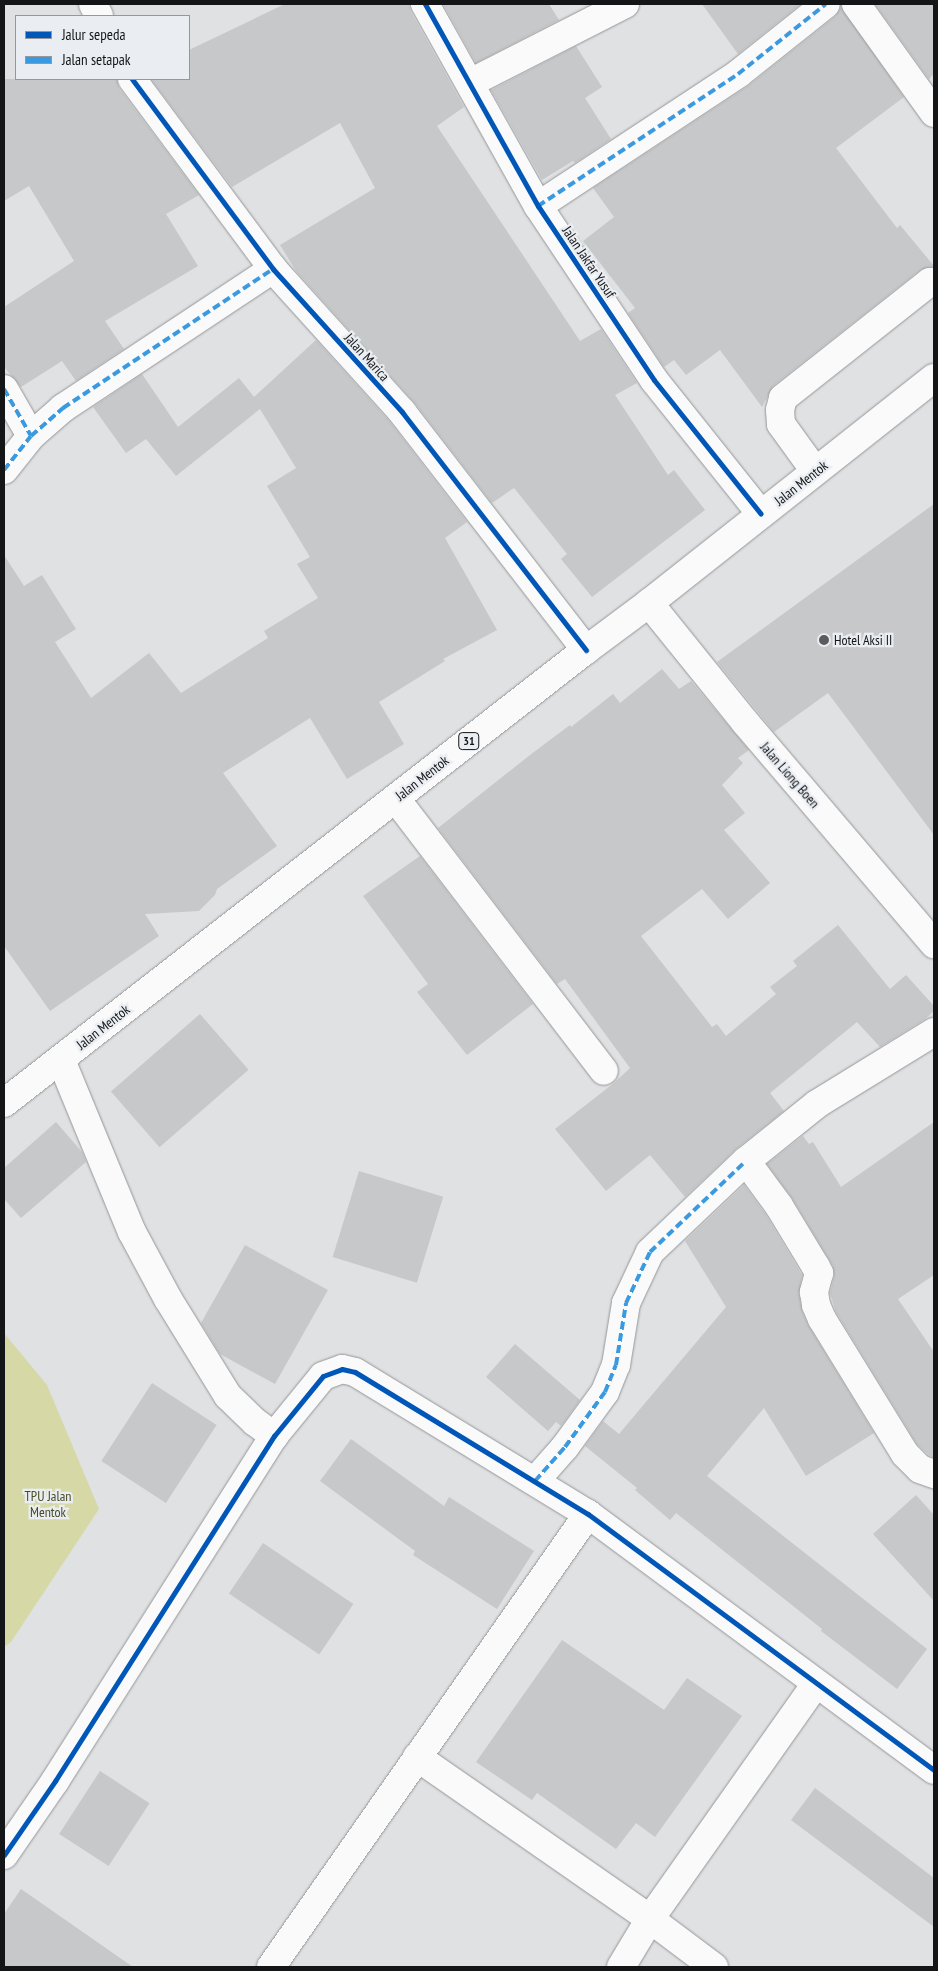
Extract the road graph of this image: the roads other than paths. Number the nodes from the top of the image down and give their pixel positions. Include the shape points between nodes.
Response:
1 (425, 4) edge
2 (625, 4) edge
3 (826, 4) edge
4 (856, 4) edge
5 (133, 80) edge
6 (470, 83) junction
7 (934, 113) edge
8 (538, 206) junction
9 (273, 269) junction
10 (934, 282) edge
11 (934, 378) edge
12 (4, 389) edge
13 (31, 436) junction
14 (4, 470) edge
15 (815, 471) junction
16 (761, 514) junction
17 (649, 604) junction
18 (586, 650) junction
19 (396, 799) junction
20 (934, 944) edge
21 (934, 1032) edge
22 (61, 1060) junction
23 (604, 1071) dead end
24 (4, 1103) edge
25 (746, 1161) junction
26 (274, 1436) junction
27 (934, 1474) edge
28 (535, 1481) junction
29 (588, 1514) junction
30 (816, 1684) junction
31 (417, 1757) junction
32 (934, 1770) edge
33 (4, 1855) edge
34 (650, 1919) junction
35 (271, 1967) edge
36 (621, 1967) edge
37 (714, 1967) edge

1 - 6 main road, Jalan Jakfar Yusuf
2 - 6 main road
3 - 8 main road via 738,74
4 - 7 main road
5 - 9 main road, Jalan Marica
6 - 8 main road, Jalan Jakfar Yusuf
8 - 16 main road, Jalan Jakfar Yusuf via 654,380
9 - 13 main road via 63,408
9 - 18 main road, Jalan Marica via 402,412
10 - 15 main road via 783,398 781,424
11 - 15 main road, Jalan Mentok / 31
12 - 13 main road
13 - 14 main road
15 - 16 main road, Jalan Mentok / 31
16 - 17 main road, Jalan Mentok / 31
17 - 18 main road, Jalan Mentok / 31
17 - 20 main road, Jalan Liong Boen
18 - 19 main road, Jalan Mentok / 31
19 - 22 main road, Jalan Mentok / 31
19 - 23 main road
21 - 25 main road via 817,1104
22 - 24 main road, Jalan Mentok / 31
22 - 26 main road via 132,1232 168,1298 228,1396
25 - 27 main road via 816,1266 819,1274 814,1292 822,1319 905,1454 920,1469
25 - 28 main road via 650,1252 626,1303 616,1365 605,1392 565,1447
26 - 28 main road via 323,1376 342,1370 355,1372
26 - 33 main road via 55,1781
28 - 29 main road
29 - 30 main road
29 - 31 main road
30 - 32 main road
30 - 34 main road
31 - 34 main road
31 - 35 main road
34 - 36 main road
34 - 37 main road

